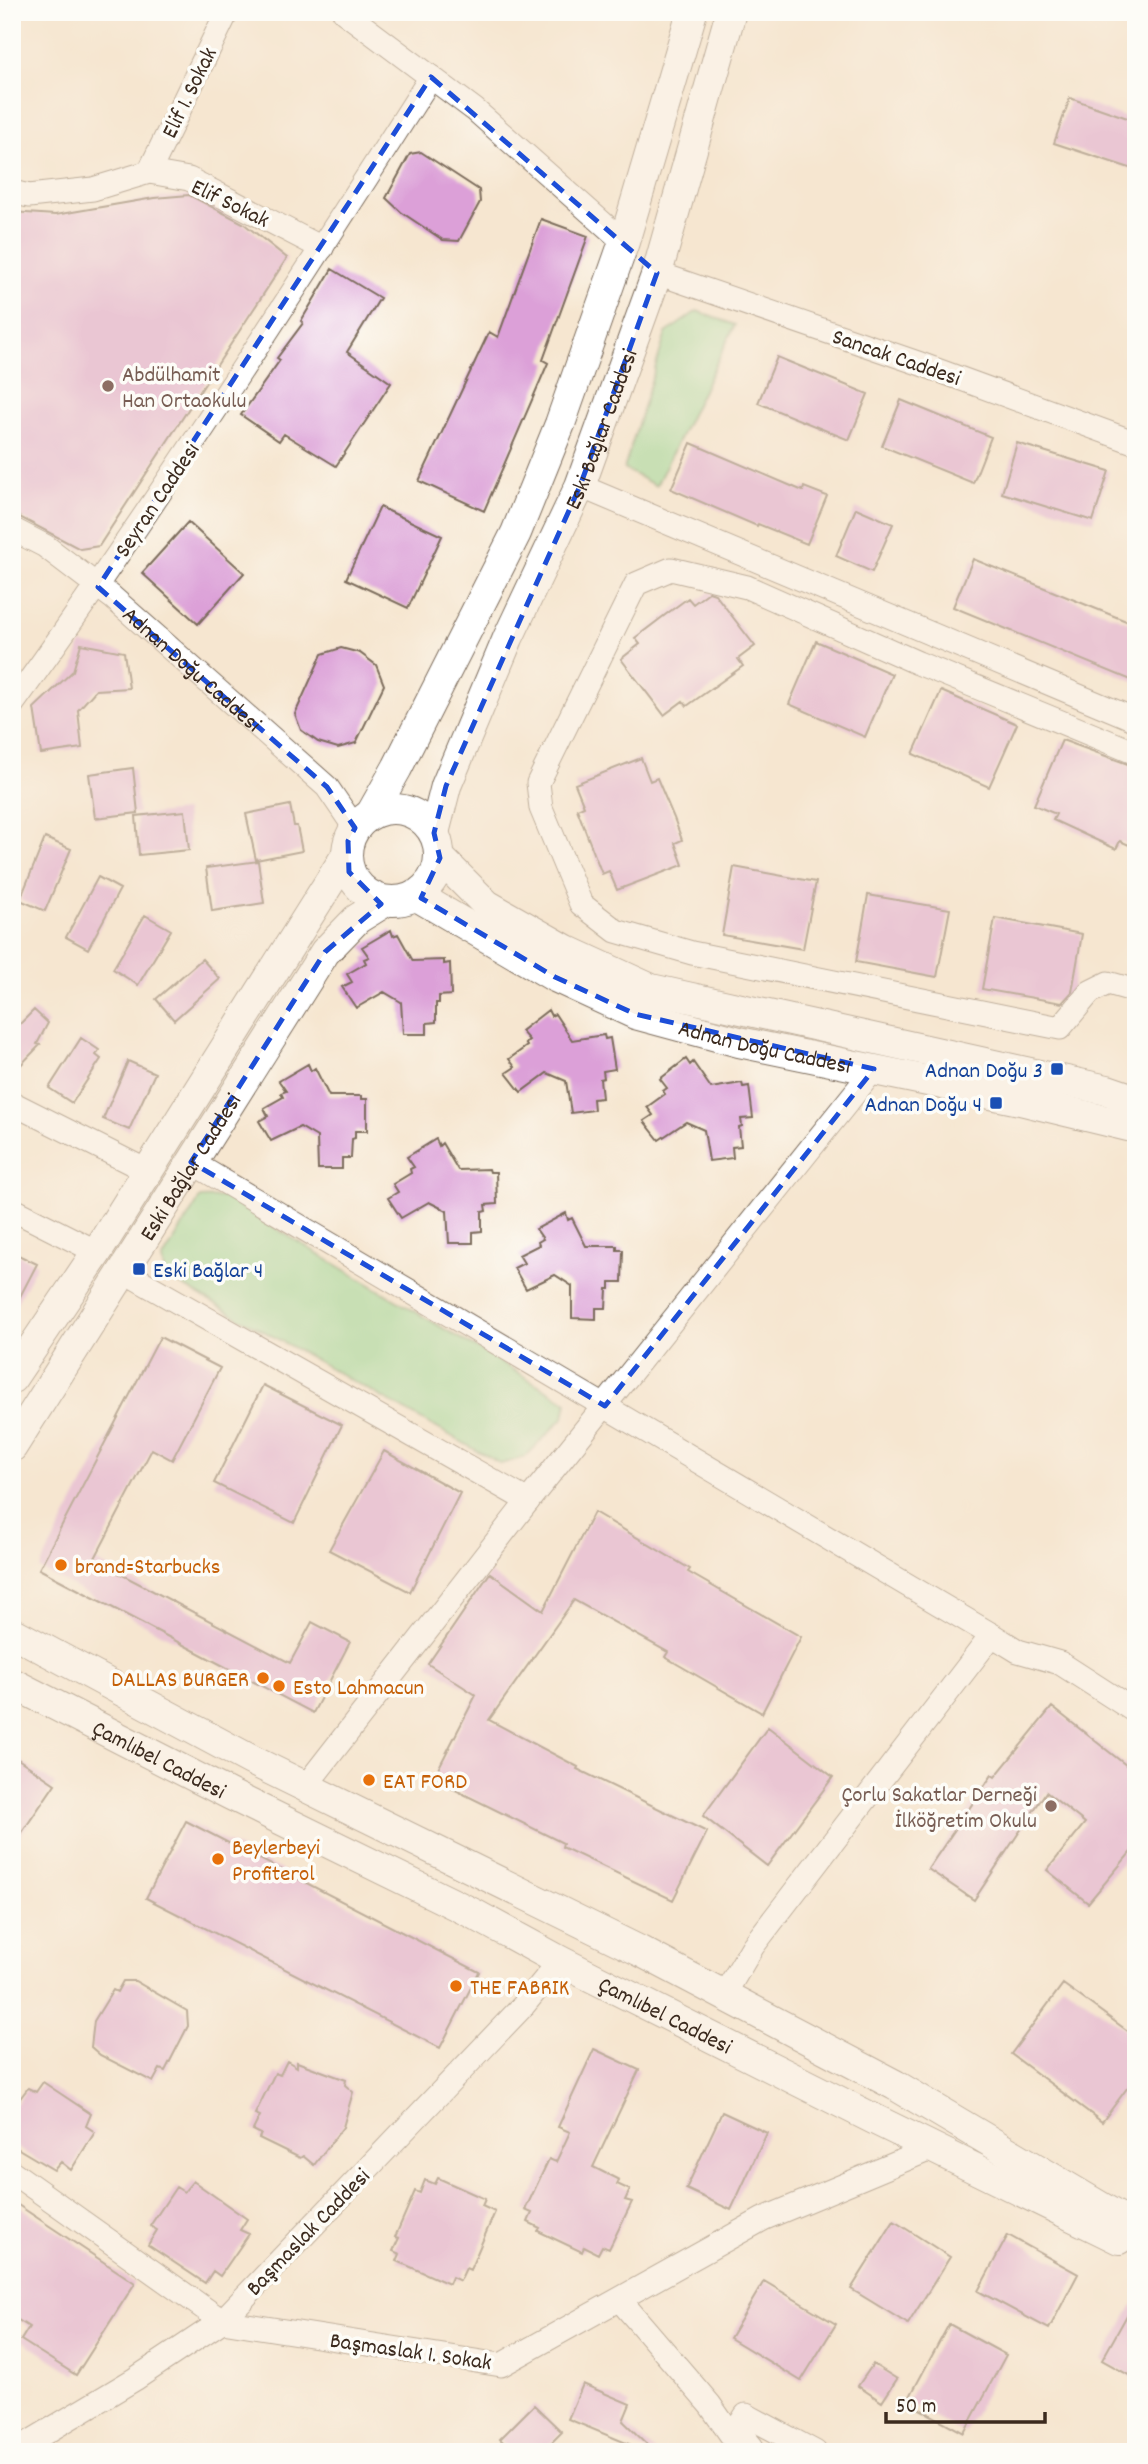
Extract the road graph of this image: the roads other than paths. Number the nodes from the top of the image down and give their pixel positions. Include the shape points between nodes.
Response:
1 (227, 12) edge
2 (344, 12) edge
3 (692, 12) edge
4 (731, 12) edge
5 (431, 77) junction
6 (149, 172) junction
7 (12, 192) edge
8 (624, 242) junction
9 (322, 248) junction
10 (657, 273) junction
11 (1136, 443) edge
12 (580, 486) junction
13 (12, 529) edge
14 (98, 587) junction
15 (12, 705) edge
16 (1136, 720) edge
17 (1136, 753) edge
18 (357, 833) junction
19 (437, 845) junction
20 (417, 896) junction
21 (386, 901) junction
22 (1136, 991) edge
23 (873, 1069) junction
24 (1136, 1100) edge
25 (12, 1103) edge
26 (1136, 1128) edge
27 (191, 1162) junction
28 (147, 1171) junction
29 (12, 1209) edge
30 (97, 1252) junction
31 (123, 1271) junction
32 (12, 1378) edge
33 (605, 1406) junction
34 (12, 1447) edge
35 (528, 1502) junction
36 (12, 1632) edge
37 (992, 1635) junction
38 (12, 1683) edge
39 (1136, 1712) edge
40 (305, 1787) junction
41 (560, 1961) junction
42 (724, 1995) junction
43 (933, 2148) junction
44 (12, 2172) edge
45 (1136, 2228) edge
46 (1136, 2246) edge
47 (620, 2300) junction
48 (222, 2320) junction
49 (13, 2452) edge
50 (743, 2452) edge
51 (757, 2452) edge
52 (815, 2452) edge

1 - 6 street, Elif 1. Sokak
2 - 5 street
3 - 8 main road, Eski Bağlar Caddesi
4 - 10 main road, Eski Bağlar Caddesi
5 - 8 street via 475,110
5 - 9 street, Seyran Caddesi
6 - 7 street, Elif Sokak via 93,189 29,196
6 - 9 street, Elif Sokak via 189,179
8 - 10 main road
8 - 18 main road, Eski Bağlar Caddesi via 516,533 397,768
9 - 14 street, Seyran Caddesi
10 - 11 street, Sancak Caddesi
10 - 12 main road, Eski Bağlar Caddesi
12 - 16 street
12 - 19 main road, Eski Bağlar Caddesi via 446,786
13 - 14 street, Adnan Doğu Caddesi via 45,546
14 - 15 street, Seyran Caddesi
14 - 18 street, Adnan Doğu Caddesi via 327,787
17 - 22 street via 747,587 671,569 636,583 538,783 541,808 581,904 616,931 692,953 1060,1028 1090,992 1108,983
18 - 19 main road via 394,809 418,815
18 - 21 main road via 349,872 370,896
18 - 28 main road, Eski Bağlar Caddesi
19 - 20 main road via 436,873
19 - 24 main road, Adnan Doğu Caddesi via 487,905 566,950 651,989
20 - 21 main road
20 - 23 main road, Adnan Doğu Caddesi via 555,977 635,1014 739,1042
21 - 27 main road, Eski Bağlar Caddesi via 357,919 325,952
23 - 26 main road, Adnan Doğu Caddesi
23 - 33 street
25 - 28 street
27 - 31 main road, Eski Bağlar Caddesi
27 - 33 street
28 - 30 main road, Eski Bağlar Caddesi
29 - 30 street
30 - 32 main road, Eski Bağlar Caddesi
31 - 34 main road, Eski Bağlar Caddesi
31 - 35 street
33 - 35 street
33 - 37 street
35 - 40 street
36 - 40 main road
37 - 39 street via 1018,1651 1060,1663
37 - 42 street via 753,1946
38 - 41 main road, Çamlıbel Caddesi
40 - 42 main road
41 - 43 main road, Çamlıbel Caddesi
41 - 48 street, Başmaslak Caddesi via 523,2006
42 - 45 main road via 940,2110
43 - 46 main road, Çamlıbel Caddesi
43 - 47 street, Başmaslak 1. Sokak via 763,2219
44 - 48 street, Başmaslak 1. Sokak
47 - 48 street, Başmaslak 1. Sokak via 501,2365
47 - 50 street via 710,2405
48 - 49 street, Başmaslak Caddesi
51 - 52 street via 737,2429 746,2415

